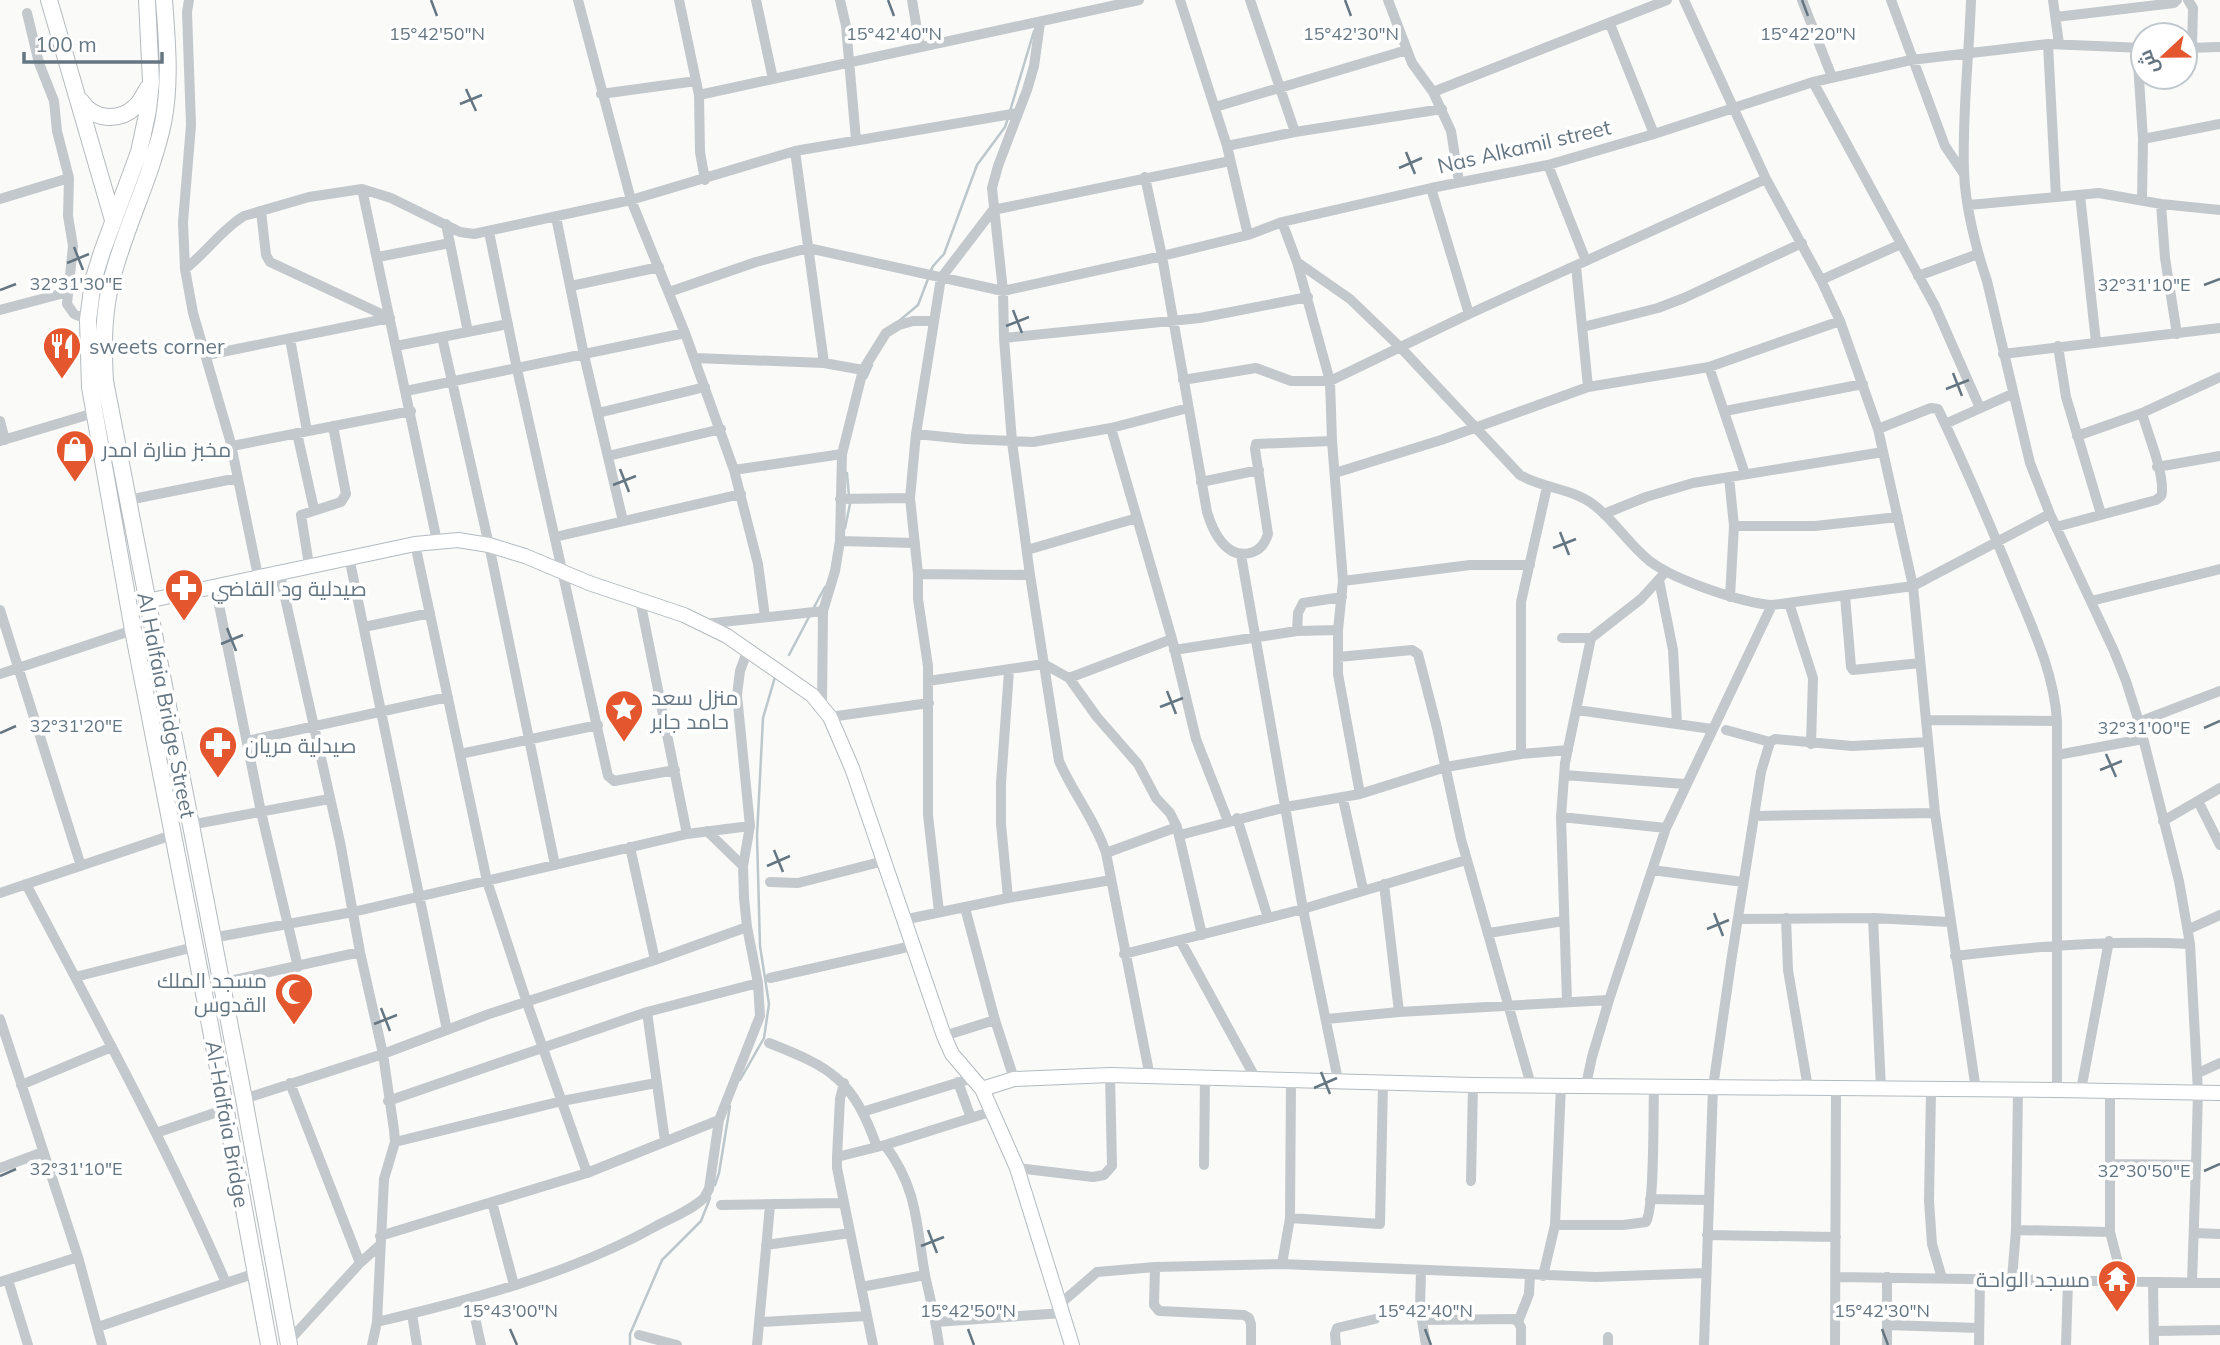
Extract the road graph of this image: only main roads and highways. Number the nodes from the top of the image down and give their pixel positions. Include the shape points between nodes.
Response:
1 (49, 0) edge
2 (147, 0) edge
3 (163, 0) edge
4 (151, 82) junction
5 (80, 99) junction
6 (113, 220) junction
7 (289, 1343) edge
8 (269, 1345) edge

1 - 5 main road
2 - 4 main road, Al-Halfaia Bridge
3 - 7 main road, Al Halfaia Bridge Street via 166,103 155,155 106,303 105,381
4 - 5 main road via 134,109 116,117 98,116
4 - 6 main road, Al-Halfaia Bridge via 139,152
5 - 6 main road
6 - 8 main road, Al-Halfaia Bridge via 93,281 88,320 94,413

